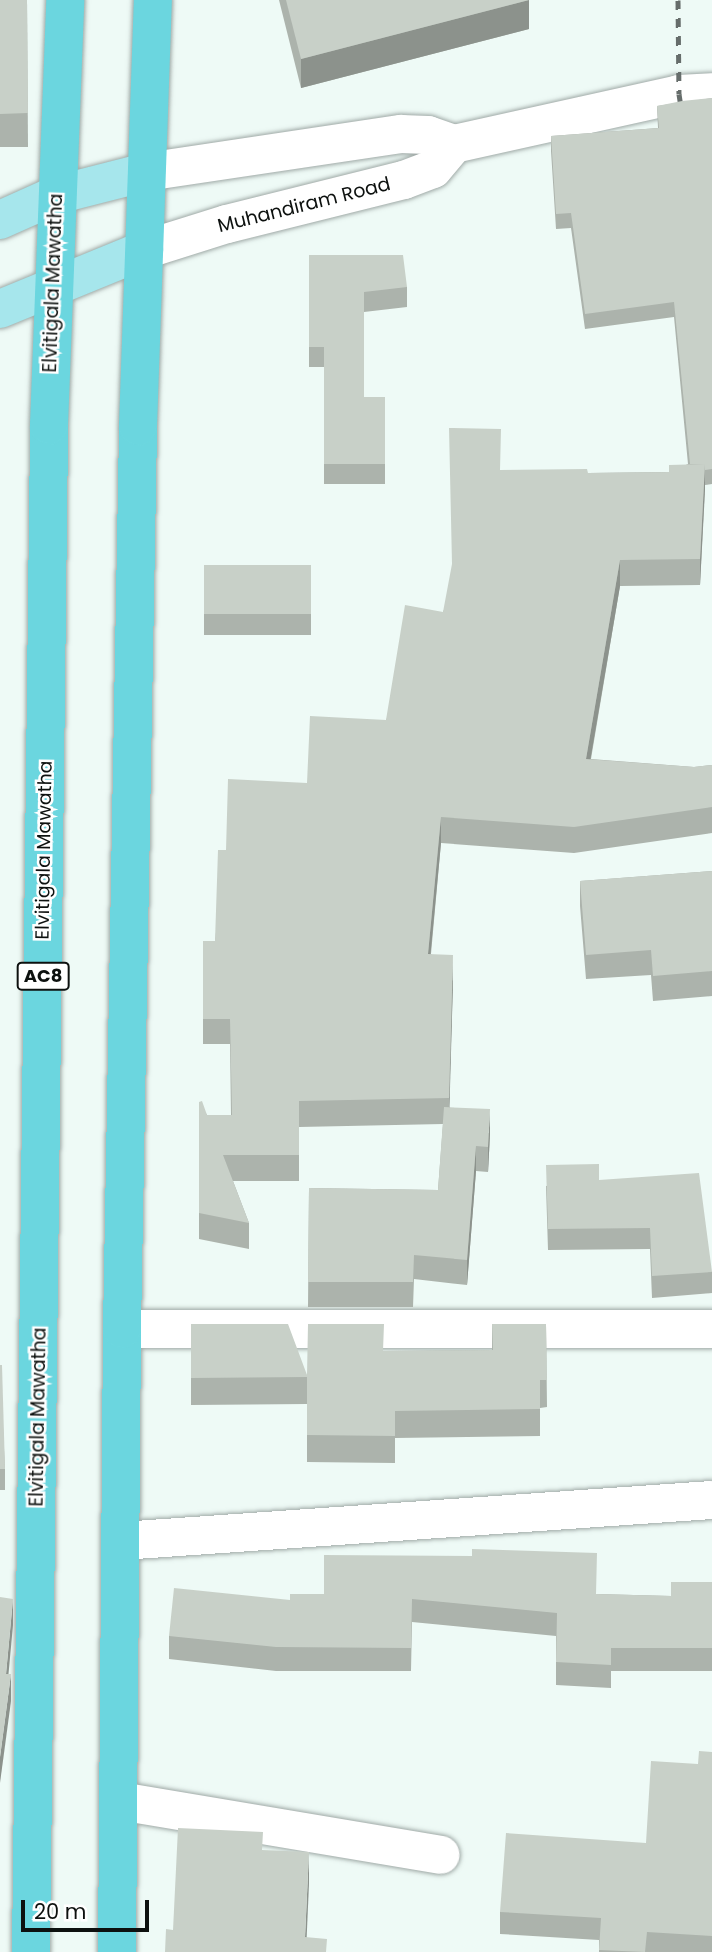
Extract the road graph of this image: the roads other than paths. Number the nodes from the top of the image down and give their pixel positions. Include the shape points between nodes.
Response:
1 (65, 0) edge
2 (153, 0) edge
3 (712, 92) edge
4 (454, 144) junction
5 (146, 172) junction
6 (56, 195) junction
7 (0, 220) edge
8 (144, 250) junction
9 (52, 287) junction
10 (0, 309) edge
11 (122, 1329) junction
12 (712, 1329) edge
13 (712, 1500) edge
14 (121, 1541) junction
15 (118, 1801) junction
16 (440, 1855) dead end
17 (31, 1952) edge
18 (117, 1952) edge

1 - 6 highway, Elvitigala Mawatha / AC8
2 - 5 highway
3 - 4 street via 679,94
4 - 5 street via 428,135 401,134
4 - 8 street, Muhandiram Road via 433,169 404,180 227,224
5 - 6 main road
5 - 8 highway
6 - 7 main road
6 - 9 highway, Elvitigala Mawatha / AC8
8 - 9 main road
8 - 11 highway
9 - 10 main road
9 - 17 highway, Elvitigala Mawatha / AC8
11 - 12 street
11 - 14 highway
13 - 14 street
14 - 15 highway
15 - 16 street
15 - 18 highway

